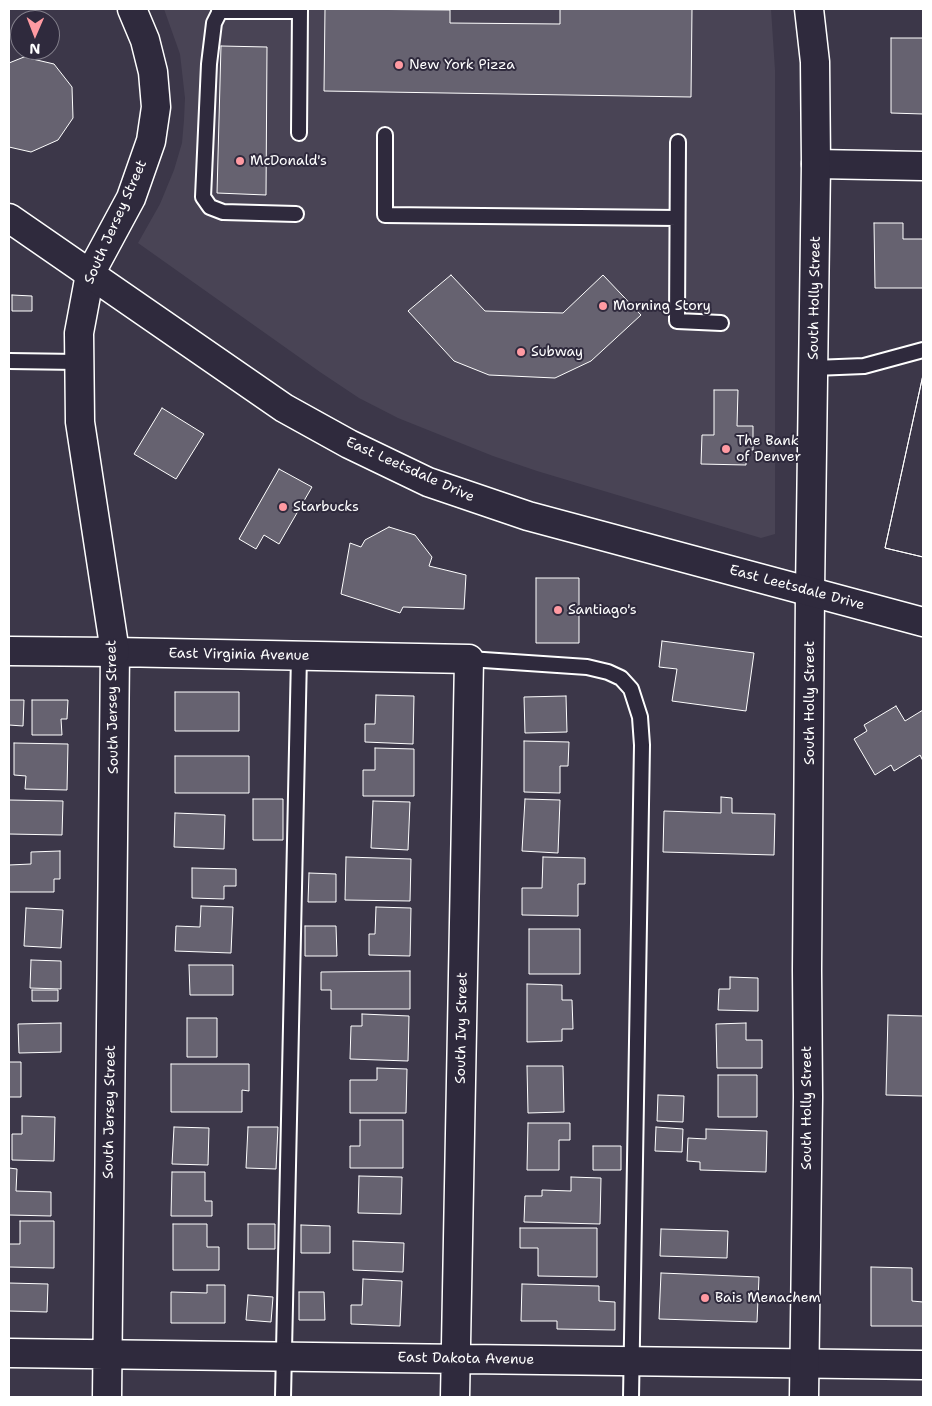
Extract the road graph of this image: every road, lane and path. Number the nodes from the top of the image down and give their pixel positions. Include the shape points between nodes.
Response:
1 (132, 9) edge
2 (809, 9) edge
3 (220, 10) edge
4 (300, 10) edge
5 (299, 133) dead end
6 (385, 135) dead end
7 (678, 142) dead end
8 (816, 164) junction
9 (923, 166) edge
10 (296, 214) dead end
11 (9, 218) edge
12 (677, 218) junction
13 (90, 274) junction
14 (721, 323) dead end
15 (923, 350) edge
16 (9, 361) edge
17 (78, 362) junction
18 (814, 368) junction
19 (810, 592) junction
20 (923, 622) edge
21 (9, 650) edge
22 (115, 652) junction
23 (299, 656) junction
24 (469, 659) junction
25 (9, 1353) edge
26 (108, 1354) junction
27 (284, 1357) junction
28 (456, 1359) junction
29 (631, 1362) junction
30 (804, 1363) junction
31 (923, 1366) edge
32 (107, 1397) edge
33 (283, 1397) edge
34 (456, 1397) edge
35 (631, 1397) edge
36 (804, 1397) edge

1 - 13 street, South Jersey Street via 145,40 153,72 156,107 151,141 131,198
2 - 8 street, South Holly Street via 815,62
3 - 4 lane
3 - 10 lane via 214,23 209,64 203,198 210,207 223,212
4 - 5 lane
6 - 12 lane via 385,215
7 - 12 lane
8 - 9 street
8 - 18 street, South Holly Street
11 - 13 street, East Leetsdale Drive
12 - 14 lane via 677,321
13 - 17 street, South Jersey Street via 82,311
13 - 19 street, East Leetsdale Drive via 284,408 421,478 528,516
15 - 18 lane via 864,366
16 - 17 lane
17 - 22 street, South Jersey Street via 82,444
18 - 19 street, South Holly Street
19 - 20 street, East Leetsdale Drive
19 - 30 street, South Holly Street
21 - 22 street, East Virginia Avenue
22 - 23 street, East Virginia Avenue
22 - 26 street, South Jersey Street
23 - 24 street, East Virginia Avenue
23 - 27 lane
24 - 28 street, South Ivy Street
24 - 29 lane via 587,667 608,672 621,678 631,689 640,717
25 - 26 street, East Dakota Avenue
26 - 27 street, East Dakota Avenue
26 - 32 street, South Jersey Street
27 - 28 street, East Dakota Avenue
27 - 33 lane
28 - 29 street, East Dakota Avenue
28 - 34 street, South Ivy Street
29 - 30 street, East Dakota Avenue
29 - 35 lane
30 - 31 street, East Dakota Avenue
30 - 36 street, South Holly Street

